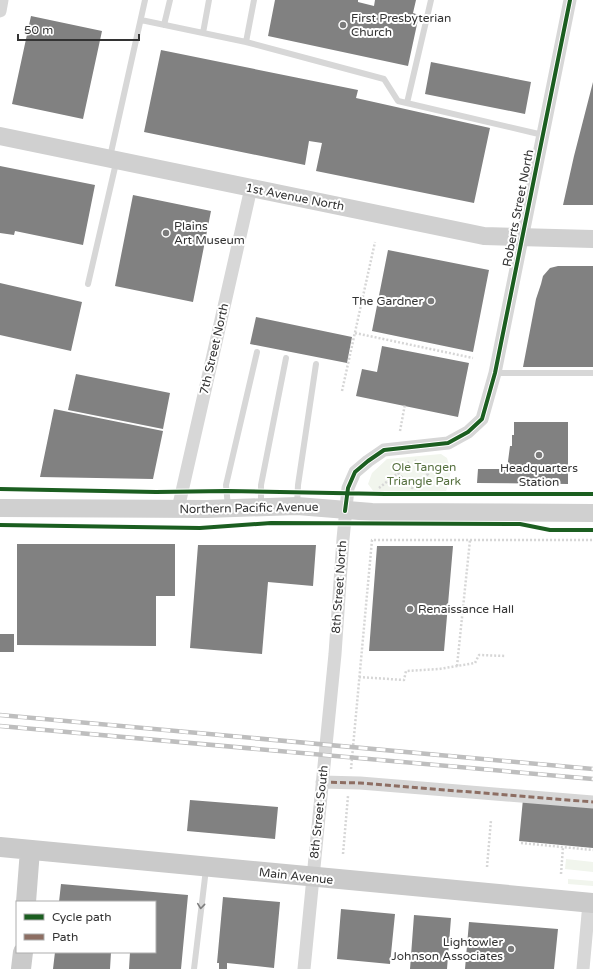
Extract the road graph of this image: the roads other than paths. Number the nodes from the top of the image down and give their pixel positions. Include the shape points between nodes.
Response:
1 (2, 0) edge
2 (145, 0) edge
3 (170, 0) edge
4 (209, 0) edge
5 (254, 0) edge
6 (431, 0) edge
7 (570, 0) edge
8 (0, 11) edge
9 (140, 20) junction
10 (164, 25) junction
11 (203, 33) junction
12 (246, 42) junction
13 (407, 103) junction
14 (543, 135) junction
15 (0, 136) edge
16 (113, 160) junction
17 (251, 188) junction
18 (522, 238) junction
19 (593, 239) edge
20 (88, 284) dead end
21 (257, 352) dead end
22 (286, 358) dead end
23 (316, 364) dead end
24 (495, 373) junction
25 (593, 373) edge
26 (482, 419) joint
27 (261, 506) junction
28 (297, 506) junction
29 (0, 508) edge
30 (228, 508) junction
31 (178, 509) junction
32 (345, 510) junction
33 (593, 513) edge
34 (335, 654) joint
35 (322, 782) junction
36 (593, 802) edge
37 (0, 848) edge
38 (30, 850) junction
39 (206, 867) junction
40 (313, 878) junction
41 (26, 901) edge
42 (591, 903) edge
43 (23, 953) edge
44 (22, 969) edge
45 (194, 969) edge
46 (304, 969) edge
47 (583, 969) edge

1 - 8 street
2 - 9 lane
3 - 10 lane
4 - 11 lane
5 - 12 lane
6 - 13 lane
7 - 14 street, Roberts Street North
9 - 10 lane
9 - 16 lane
10 - 11 lane
11 - 12 lane
12 - 13 lane via 384,79 398,101
13 - 14 lane
14 - 18 street, Roberts Street North
15 - 16 street, 1st Avenue North
16 - 17 street, 1st Avenue North
16 - 20 lane
17 - 18 street, 1st Avenue North via 484,236
17 - 31 street, 7th Street North
18 - 19 street, 1st Avenue North
18 - 24 street, Roberts Street North
21 - 30 lane via 226,485
22 - 27 lane via 261,485
23 - 28 lane
24 - 25 lane
24 - 26 street, Roberts Street North
26 - 32 street, 8th Street North via 468,432 448,443 384,450 355,472 348,488
27 - 28 street, Northern Pacific Avenue
27 - 30 street, Northern Pacific Avenue
28 - 32 street, Northern Pacific Avenue
29 - 31 street, Northern Pacific Avenue
30 - 31 street, Northern Pacific Avenue
32 - 33 street, Northern Pacific Avenue
32 - 34 street, 8th Street North
34 - 35 street, 8th Street South
35 - 36 street
35 - 40 street, 8th Street South
37 - 38 main road, Main Avenue
38 - 39 main road, Main Avenue
38 - 41 main road
39 - 40 main road, Main Avenue
39 -> 45 lane
40 - 42 main road, Main Avenue
40 - 46 street, 8th Street South
42 - 47 street
43 - 44 main road

